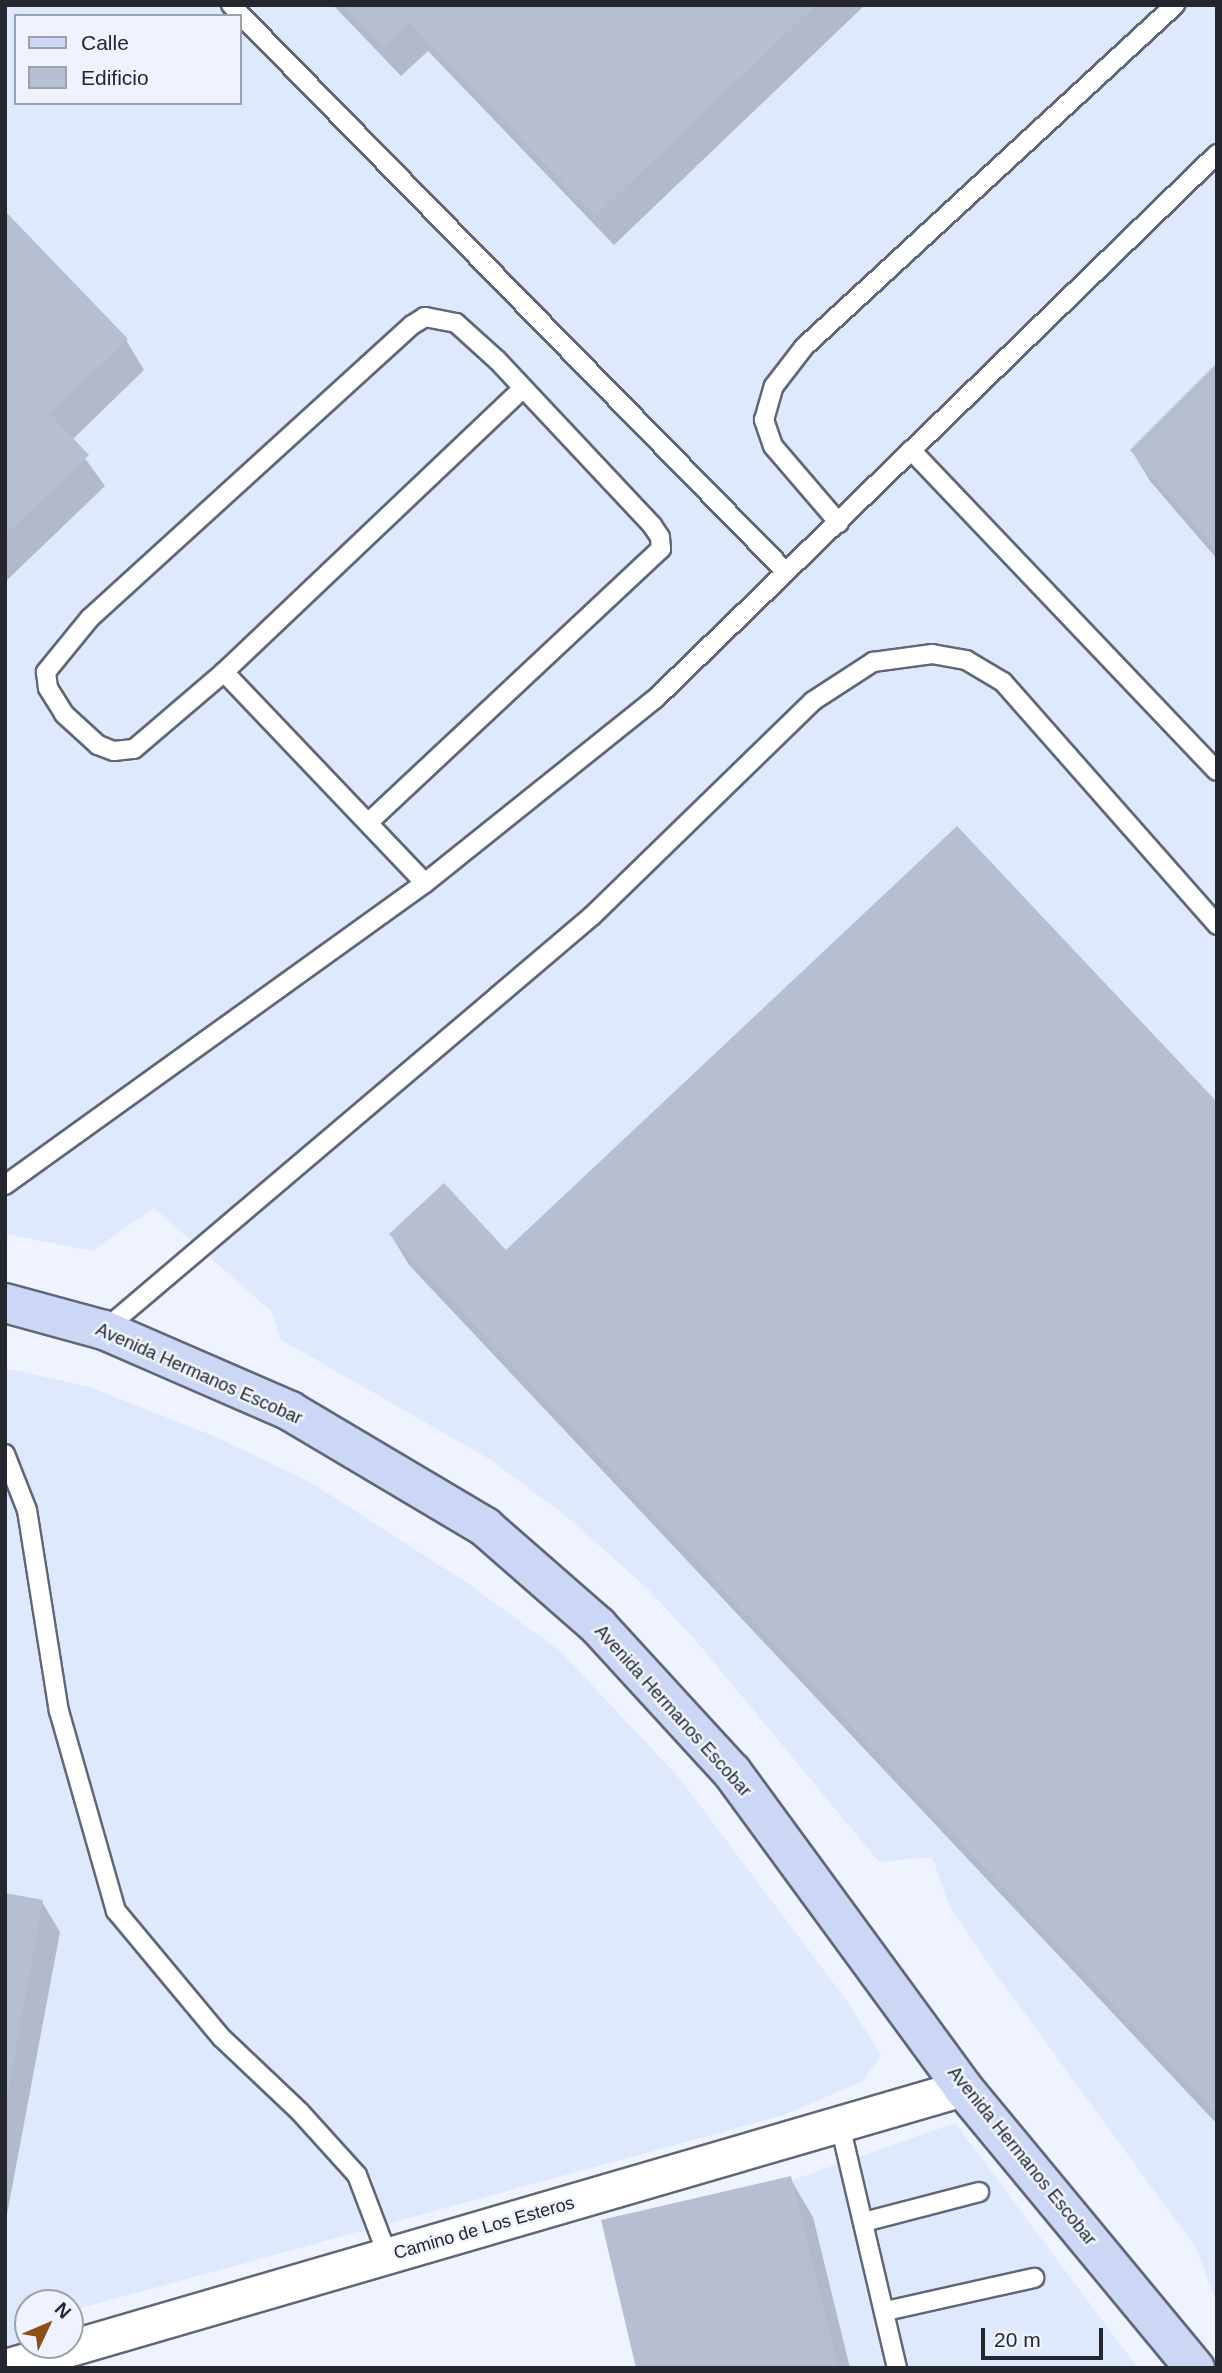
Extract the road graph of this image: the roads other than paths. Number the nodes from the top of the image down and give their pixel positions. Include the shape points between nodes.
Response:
1 (1175, 5) edge
2 (242, 16) edge
3 (1217, 154) edge
4 (522, 389) junction
5 (911, 450) junction
6 (839, 523) junction
7 (786, 572) junction
8 (224, 672) junction
9 (1217, 771) edge
10 (369, 822) junction
11 (425, 884) junction
12 (1217, 925) edge
13 (5, 1185) edge
14 (5, 1303) edge
15 (104, 1330) junction
16 (5, 1454) edge
17 (963, 2088) junction
18 (840, 2125) junction
19 (979, 2192) dead end
20 (864, 2222) junction
21 (388, 2256) junction
22 (1034, 2278) dead end
23 (886, 2311) junction
24 (5, 2367) edge
25 (1202, 2367) edge
26 (897, 2368) edge

1 - 6 lane via 804,347 774,386 764,420 773,446
2 - 7 lane
3 - 5 lane
4 - 8 lane
4 - 8 lane via 456,323 425,317 90,618 46,671 48,688 64,714 98,745 114,751 134,749 150,738
4 - 10 lane via 652,525 661,549
5 - 6 lane
5 - 9 lane
6 - 7 lane
7 - 11 lane via 655,699
8 - 10 lane
10 - 11 lane
11 - 13 lane
12 - 15 lane via 1003,682 966,660 932,654 873,662 813,701 592,916
14 - 15 main road, Avenida Hermanos Escobar
15 - 17 main road, Avenida Hermanos Escobar via 290,1411 408,1479 485,1527 598,1626 732,1772
16 - 21 lane via 27,1510 59,1711 116,1911 222,2038 300,2112 357,2175
17 - 18 street, Camino de Los Esteros
17 - 25 main road, Avenida Hermanos Escobar
18 - 20 lane
18 - 21 street, Camino de Los Esteros
19 - 20 lane
20 - 23 lane
21 - 24 street, Camino de Los Esteros
22 - 23 lane
23 - 26 lane

